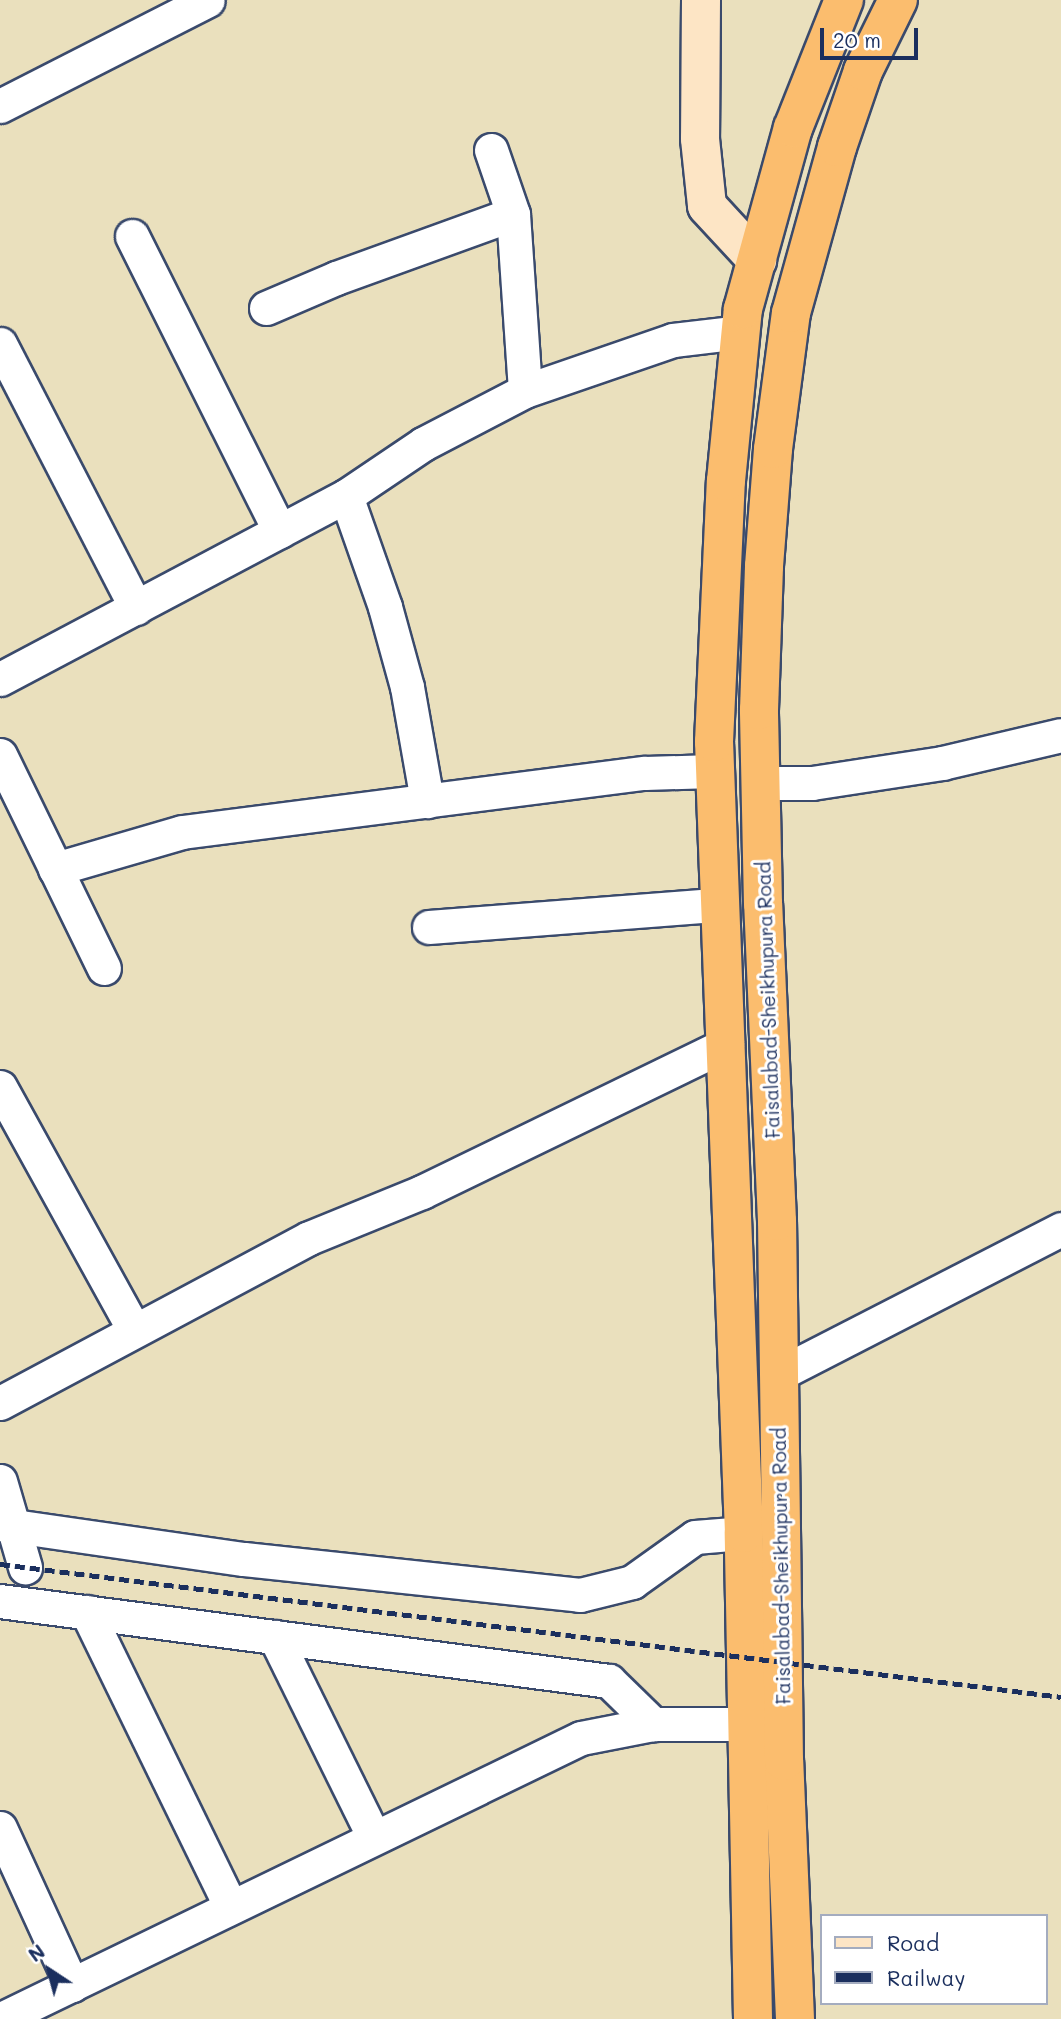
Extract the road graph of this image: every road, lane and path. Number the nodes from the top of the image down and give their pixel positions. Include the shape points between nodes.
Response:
1 (208, 0) edge
2 (701, 0) edge
3 (844, 0) edge
4 (898, 0) edge
5 (0, 106) edge
6 (491, 150) dead end
7 (513, 214) junction
8 (132, 236) dead end
9 (757, 260) junction
10 (266, 308) dead end
11 (791, 313) junction
12 (742, 321) junction
13 (0, 344) edge
14 (525, 391) junction
15 (346, 496) junction
16 (280, 531) junction
17 (136, 608) junction
18 (0, 679) edge
19 (1061, 735) edge
20 (0, 755) edge
21 (713, 771) junction
22 (761, 783) junction
23 (427, 801) junction
24 (55, 869) junction
25 (717, 905) junction
26 (429, 928) dead end
27 (104, 968) dead end
28 (727, 1044) junction
29 (0, 1087) edge
30 (1061, 1230) edge
31 (133, 1328) junction
32 (779, 1374) junction
33 (0, 1403) edge
34 (0, 1481) edge
35 (7, 1525) edge
36 (744, 1533) junction
37 (25, 1567) dead end
38 (0, 1601) edge
39 (87, 1612) junction
40 (275, 1637) junction
41 (653, 1724) junction
42 (749, 1724) junction
43 (0, 1828) edge
44 (374, 1837) junction
45 (231, 1908) junction
46 (72, 1984) junction
47 (1, 2019) edge
48 (753, 2019) edge
49 (795, 2019) edge

1 - 5 street
2 - 9 main road via 700,139 707,206
3 - 9 highway, Faisalabad-Sheikhupura Road via 793,128
4 - 11 highway, Faisalabad-Sheikhupura Road via 863,71 837,146
6 - 7 street
7 - 10 street
7 - 14 street
8 - 16 street
9 - 12 highway, Faisalabad-Sheikhupura Road
11 - 12 highway
11 - 22 highway, Faisalabad-Sheikhupura Road via 764,566
12 - 14 street
12 - 21 highway, Faisalabad-Sheikhupura Road via 726,481
13 - 17 street
14 - 15 street via 423,444
15 - 16 street
15 - 23 street via 386,607 407,687
16 - 17 street
17 - 18 street
19 - 22 street via 942,763 825,781
20 - 24 street
21 - 23 street via 645,773
21 - 25 highway, Faisalabad-Sheikhupura Road
22 - 32 highway, Faisalabad-Sheikhupura Road
23 - 24 street via 182,832
24 - 27 street
25 - 26 street
25 - 28 highway, Faisalabad-Sheikhupura Road
28 - 31 street via 422,1192 309,1238
28 - 36 highway, Faisalabad-Sheikhupura Road
29 - 31 street
30 - 32 street
31 - 33 street
32 - 49 highway, Faisalabad-Sheikhupura Road via 784,1760
34 - 35 street
35 - 36 street via 244,1559 580,1595 632,1582 695,1536
35 - 37 street
36 - 42 highway, Faisalabad-Sheikhupura Road
38 - 39 street
39 - 40 street
39 - 45 street
40 - 41 street via 609,1681
40 - 44 street
41 - 42 street
41 - 44 street via 581,1738
42 - 48 highway, Faisalabad-Sheikhupura Road
43 - 46 street
44 - 45 street
45 - 46 street
46 - 47 street

